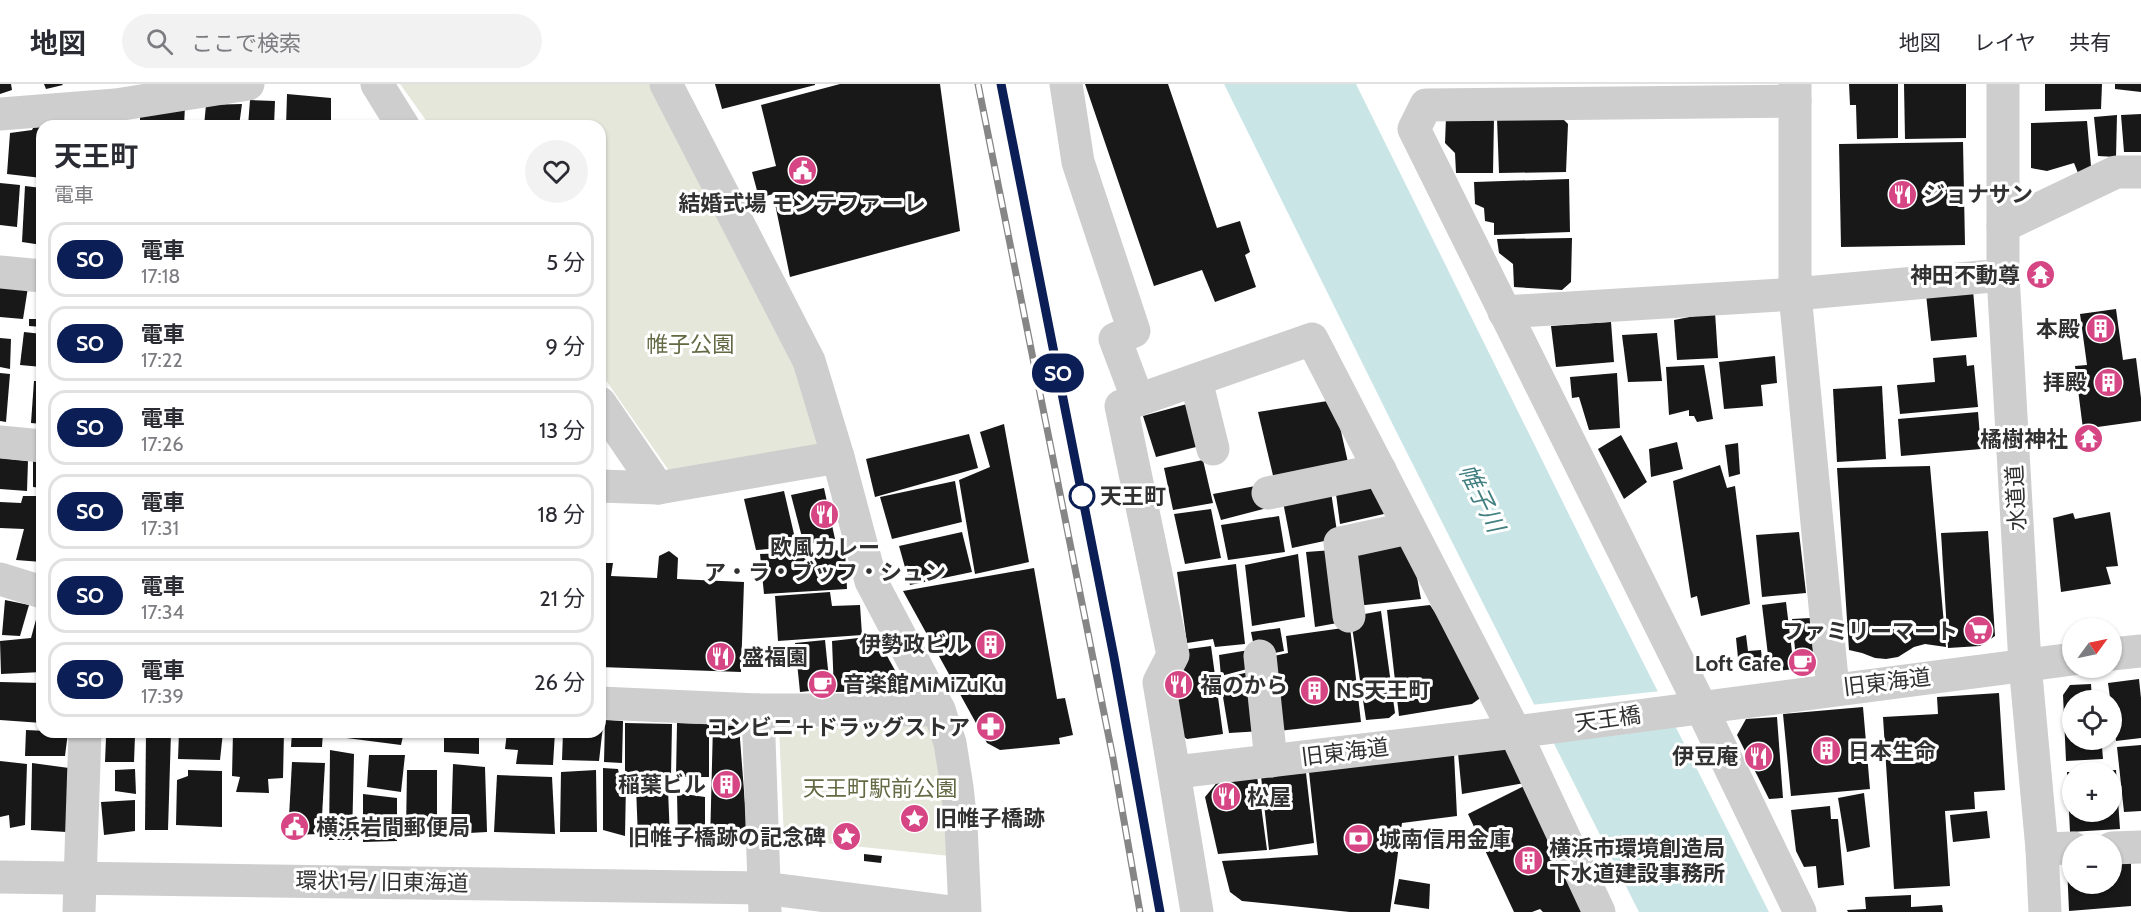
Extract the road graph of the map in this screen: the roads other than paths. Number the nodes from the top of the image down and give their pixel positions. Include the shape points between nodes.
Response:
1 (248, 84) edge
2 (377, 84) edge
3 (666, 84) edge
4 (1066, 84) edge
5 (2003, 84) edge
6 (1795, 92) edge
7 (114, 105) edge
8 (0, 114) edge
9 (398, 120) edge
10 (2141, 172) edge
11 (2003, 226) junction
12 (0, 272) edge
13 (36, 275) edge
14 (2003, 275) junction
15 (1795, 294) junction
16 (1504, 312) junction
17 (1196, 380) junction
18 (1138, 400) junction
19 (606, 412) edge
20 (0, 442) edge
21 (36, 445) edge
22 (1213, 449) dead end
23 (838, 457) junction
24 (1380, 470) junction
25 (606, 486) edge
26 (658, 488) junction
27 (1269, 493) dead end
28 (1409, 528) junction
29 (0, 579) edge
30 (36, 590) edge
31 (1349, 616) dead end
32 (2141, 651) edge
33 (2122, 653) edge
34 (1260, 656) dead end
35 (2062, 659) edge
36 (2025, 664) junction
37 (1833, 689) junction
38 (606, 703) edge
39 (1701, 707) junction
40 (758, 710) junction
41 (939, 710) junction
42 (1515, 732) junction
43 (85, 738) edge
44 (1271, 761) junction
45 (1176, 772) junction
46 (2141, 847) edge
47 (2058, 848) edge
48 (2122, 848) edge
49 (0, 877) edge
50 (80, 878) junction
51 (764, 900) edge
52 (79, 912) edge
53 (952, 912) edge
54 (965, 912) edge
55 (1197, 912) edge
56 (1599, 912) edge
57 (1800, 912) edge
58 (2045, 912) edge

1 - 7 street
2 - 9 street
3 - 23 street via 809,362
4 - 18 street via 1078,162 1134,331 1115,339
5 - 11 street, 水道道
6 - 15 street
6 - 16 street via 1426,105 1414,129
7 - 8 street
10 - 11 street via 2116,172
11 - 14 street, 水道道
12 - 13 street
14 - 15 street
14 - 36 street, 水道道
15 - 16 street
15 - 37 street
16 - 39 street
17 - 18 street
17 - 22 street
17 - 24 street via 1312,339
18 - 45 street via 1120,406 1173,655 1160,682
19 - 26 street
20 - 21 street
23 - 26 street
23 - 41 street via 871,581
24 - 27 street
24 - 28 street
25 - 26 street
28 - 31 street via 1340,543
28 - 42 street
29 - 30 street
32 - 33 street
34 - 44 street
35 - 36 street, 旧東海道
36 - 37 street, 旧東海道
36 - 47 street, 水道道
37 - 39 street, 旧東海道
38 - 40 street
39 - 42 street, 天王橋
39 - 57 street
40 - 41 street
40 - 51 street
41 - 54 street via 950,743 957,787
42 - 44 street, 旧東海道
42 - 56 street
43 - 50 street
44 - 45 street, 旧東海道
45 - 55 street
46 - 48 street
47 - 58 street, 水道道
49 - 50 street, 環状1号/ 旧東海道
50 - 51 street, 環状1号/ 旧東海道
50 - 52 street
51 - 53 street, 環状1号/ 旧東海道

